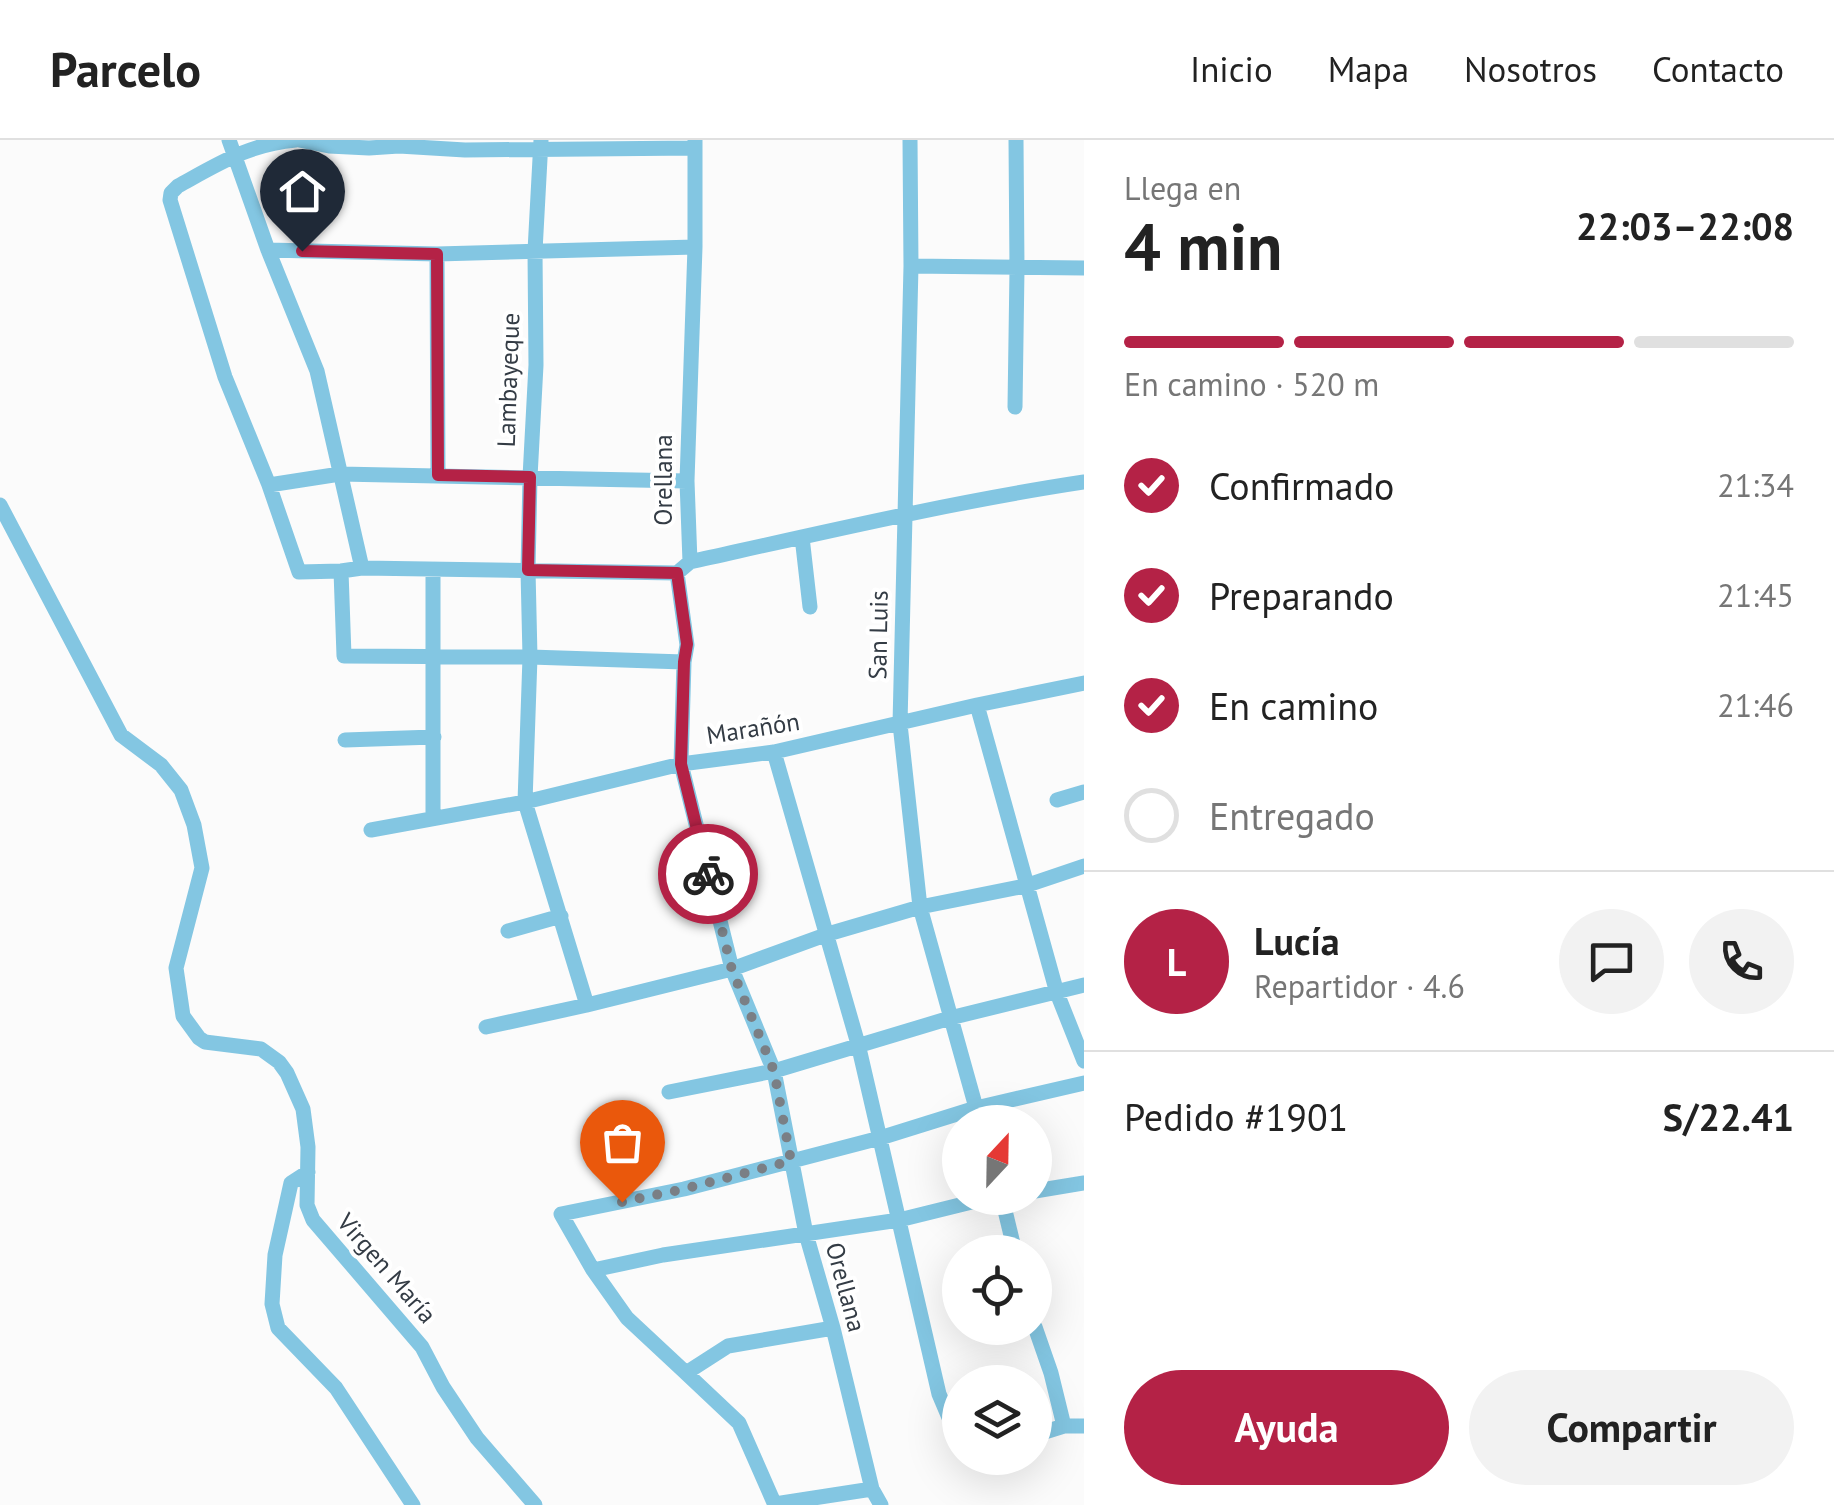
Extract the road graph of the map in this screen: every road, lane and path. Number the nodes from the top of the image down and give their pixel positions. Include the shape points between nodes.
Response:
1 (297, 140) edge
2 (910, 140) edge
3 (1016, 140) edge
4 (329, 143) edge
5 (399, 143) edge
6 (541, 144) edge
7 (695, 144) edge
8 (232, 147) edge
9 (695, 248) junction
10 (268, 250) junction
11 (535, 252) junction
12 (437, 254) junction
13 (911, 266) junction
14 (1084, 268) edge
15 (1018, 269) junction
16 (1015, 406) dead end
17 (340, 474) junction
18 (438, 475) junction
19 (530, 477) junction
20 (686, 481) junction
21 (1084, 482) edge
22 (269, 485) junction
23 (0, 505) edge
24 (904, 516) junction
25 (802, 537) junction
26 (362, 568) junction
27 (683, 568) junction
28 (528, 570) junction
29 (341, 571) junction
30 (433, 571) junction
31 (810, 607) dead end
32 (432, 656) junction
33 (530, 656) junction
34 (684, 662) junction
35 (1084, 684) edge
36 (976, 705) junction
37 (900, 724) junction
38 (434, 737) junction
39 (345, 740) dead end
40 (774, 752) junction
41 (681, 764) junction
42 (1084, 792) edge
43 (1056, 800) dead end
44 (525, 802) junction
45 (433, 817) junction
46 (371, 830) dead end
47 (1084, 866) edge
48 (1025, 886) junction
49 (920, 906) junction
50 (561, 916) junction
51 (508, 931) dead end
52 (828, 934) junction
53 (732, 970) junction
54 (1084, 985) edge
55 (1057, 993) junction
56 (587, 1005) junction
57 (950, 1018) junction
58 (486, 1027) dead end
59 (858, 1044) junction
60 (1084, 1061) edge
61 (774, 1071) junction
62 (1084, 1083) edge
63 (669, 1092) dead end
64 (975, 1105) edge
65 (1011, 1105) edge
66 (942, 1123) edge
67 (880, 1138) junction
68 (791, 1161) junction
69 (308, 1172) junction
70 (1084, 1183) edge
71 (1052, 1188) edge
72 (942, 1209) edge
73 (899, 1220) junction
74 (806, 1234) junction
75 (593, 1270) junction
76 (832, 1328) junction
77 (1041, 1345) edge
78 (686, 1373) junction
79 (942, 1401) edge
80 (1064, 1426) junction
81 (1084, 1426) edge
82 (1052, 1430) edge
83 (872, 1489) junction
84 (413, 1505) edge
85 (535, 1505) edge
86 (775, 1505) edge
87 (880, 1505) edge

1 - 4 street
1 - 8 street
2 - 13 street, San Luis
3 - 15 street
4 - 5 street
5 - 6 street via 465,150
6 - 7 street
6 - 11 street, Lambayeque
7 - 9 street, Orellana
8 - 10 street
8 - 22 street via 178,186 170,203 225,378
9 - 11 street
9 - 20 street, Orellana
10 - 12 street
10 - 17 street via 318,371
11 - 12 street
11 - 19 street, Lambayeque
12 - 18 street
13 - 15 street
13 - 24 street, San Luis
14 - 15 street
15 - 16 street
17 - 18 street
17 - 22 street
17 - 26 street
18 - 19 street
19 - 20 street
19 - 28 street, Lambayeque
20 - 27 street, Orellana
21 - 24 street
22 - 29 street via 299,572
23 - 69 street, Virgen María via 121,735 161,765 181,790 194,824 202,868 176,968 183,1016 206,1042 261,1049 280,1062 303,1110
24 - 25 street
24 - 37 street, San Luis
25 - 27 street
25 - 31 street
26 - 29 street
26 - 30 street
27 - 28 street
27 - 34 street, Orellana
28 - 30 street
28 - 33 street, Lambayeque
29 - 32 street via 344,656
30 - 32 street
32 - 33 street
32 - 38 street
33 - 34 street
33 - 44 street, Lambayeque
34 - 41 street, Orellana
35 - 36 street, Marañón
36 - 37 street, Marañón
36 - 48 street
37 - 40 street, Marañón
37 - 49 street, San Luis
38 - 39 street
38 - 45 street
40 - 41 street, Marañón
40 - 52 street
41 - 44 street, Marañón
41 - 53 street, Orellana
42 - 43 street
44 - 45 street, Marañón
44 - 50 street, Lambayeque
45 - 46 street, Marañón
47 - 48 street
48 - 49 street
48 - 55 street
49 - 52 street
49 - 57 street, San Luis
50 - 51 street
50 - 56 street, Lambayeque
52 - 53 street
52 - 59 street
53 - 56 street
53 - 61 street, Orellana
54 - 55 street
55 - 57 street
55 - 60 street
56 - 58 street
57 - 59 street
57 - 64 street, San Luis
59 - 61 street
59 - 67 street
61 - 63 street
61 - 68 street, Orellana
62 - 65 street
66 - 67 street
67 - 68 street
67 - 73 street
68 - 74 street, Orellana
68 - 75 street via 562,1214
69 - 84 street via 291,1182 275,1255 274,1319 336,1388
69 - 85 street, Virgen María via 313,1220 422,1347 477,1438
70 - 71 street
72 - 73 street
73 - 74 street
73 - 79 street
74 - 75 street
74 - 76 street, Orellana
75 - 78 street via 627,1318
76 - 78 street via 728,1346
76 - 83 street, Orellana
77 - 80 street
78 - 86 street via 739,1424
80 - 81 street
80 - 82 street
83 - 86 street
83 - 87 street, Orellana

